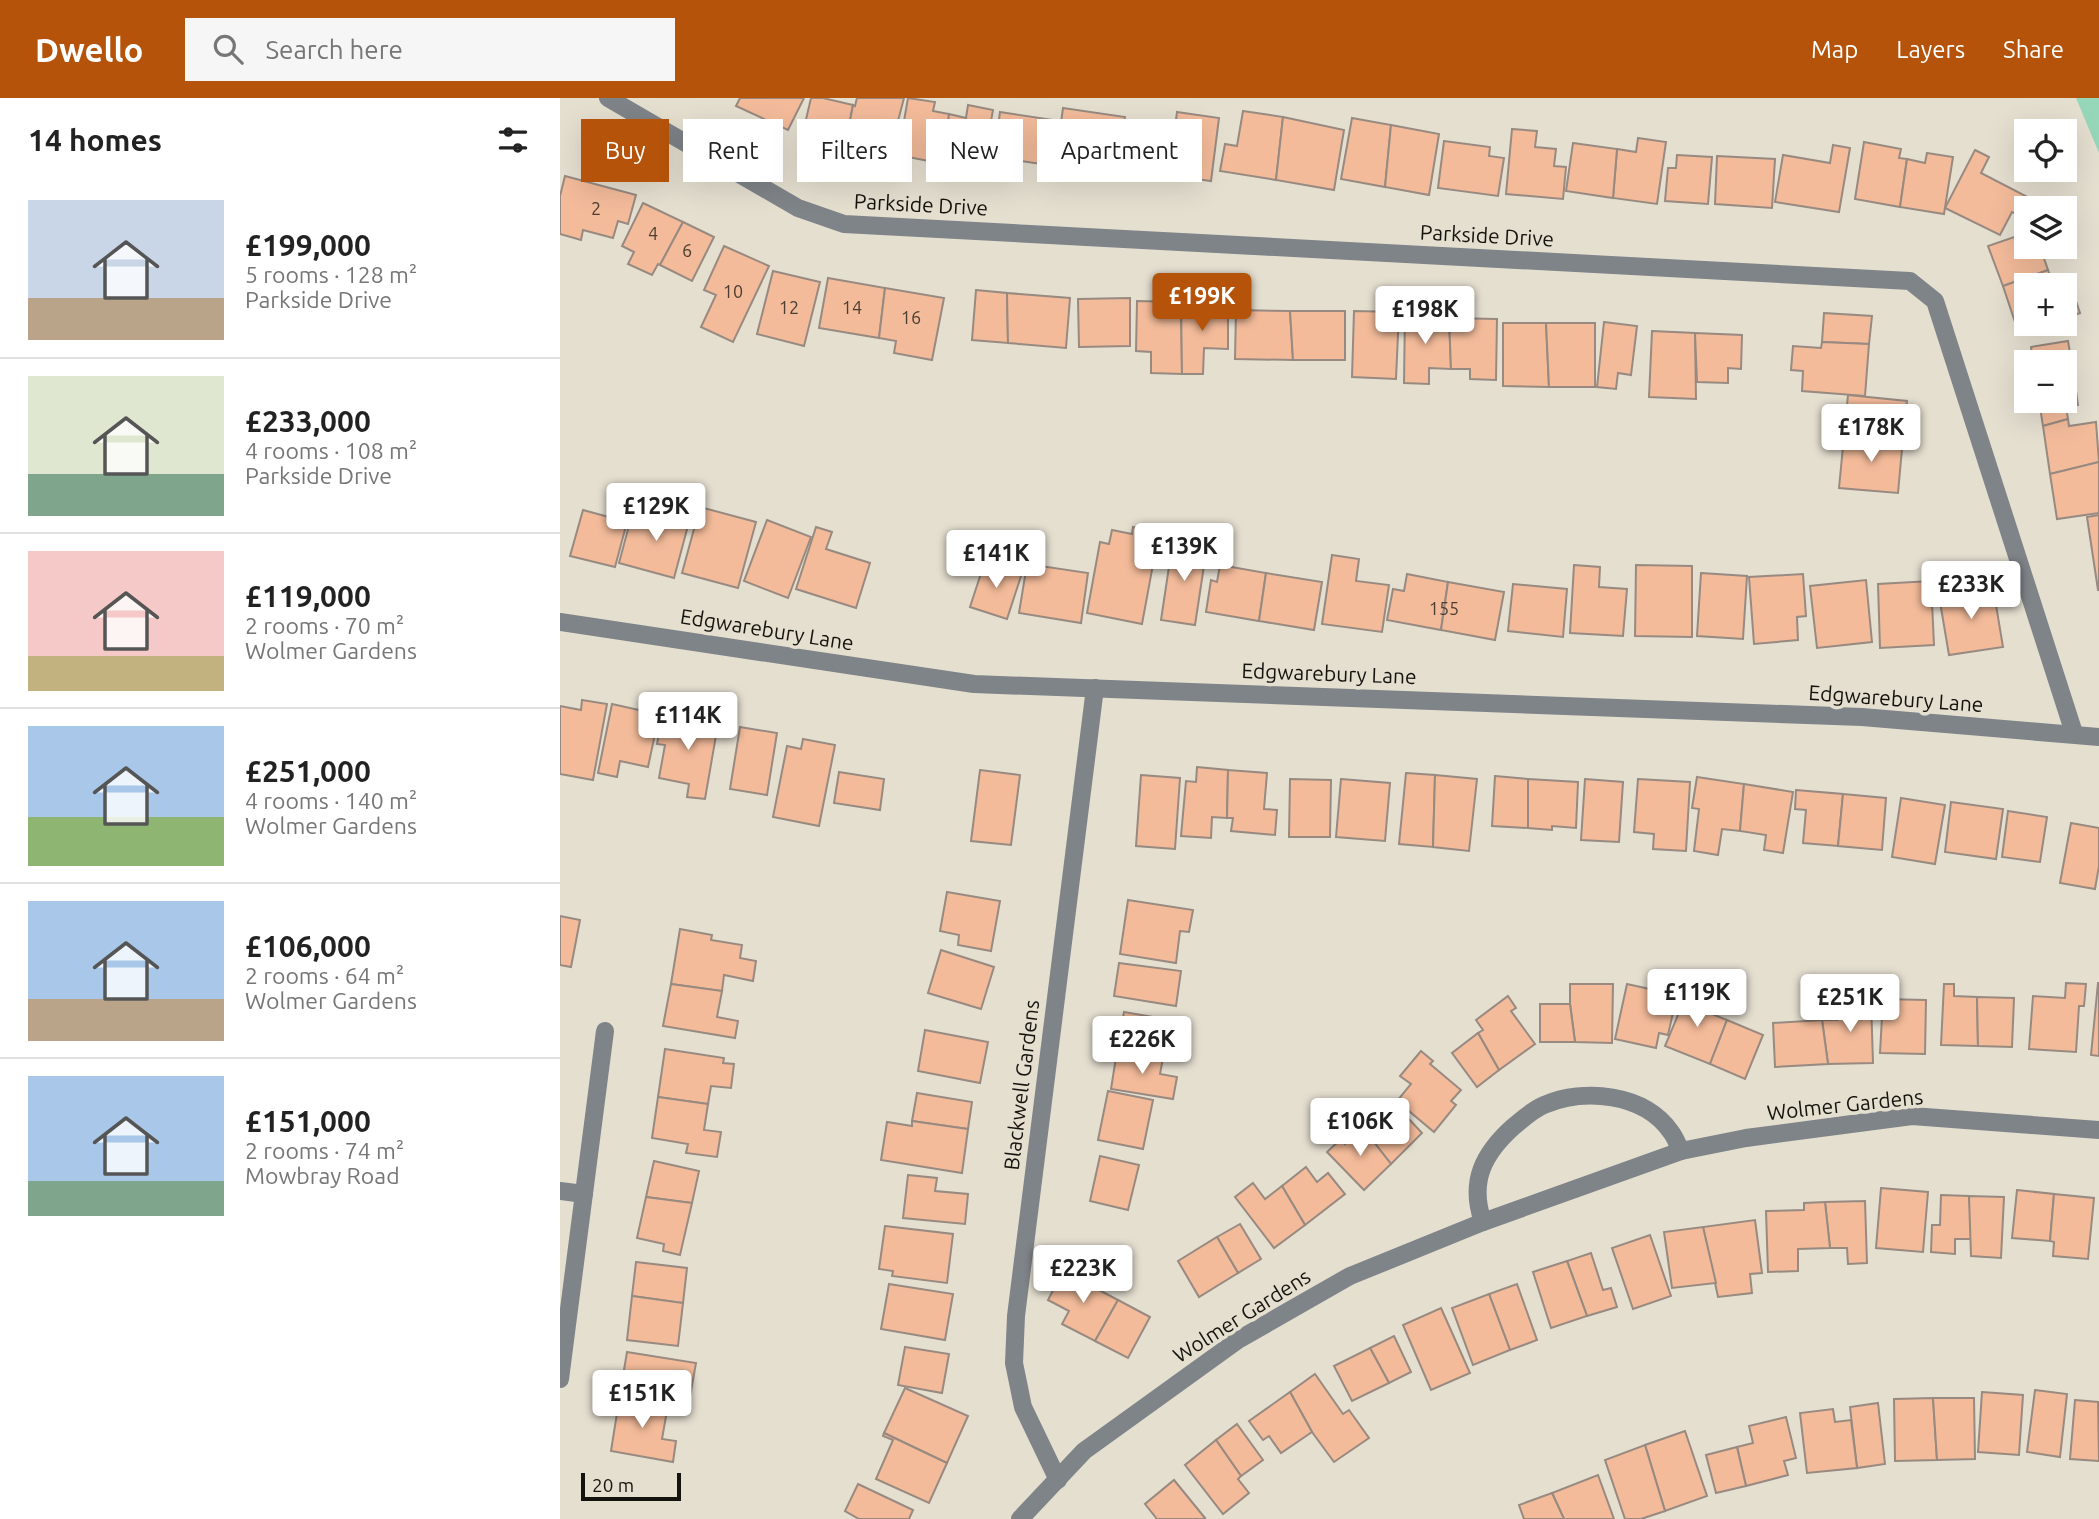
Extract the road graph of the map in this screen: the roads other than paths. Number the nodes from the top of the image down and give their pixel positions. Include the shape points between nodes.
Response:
1 (608, 98) edge
2 (560, 622) edge
3 (1095, 688) junction
4 (2074, 733) junction
5 (2099, 737) edge
6 (605, 1031) dead end
7 (2099, 1130) edge
8 (1681, 1151) junction
9 (560, 1191) edge
10 (584, 1194) junction
11 (1483, 1222) junction
12 (560, 1378) edge
13 (1058, 1480) junction
14 (1020, 1519) edge

1 - 4 street, Parkside Drive via 798,208 844,224 1910,281 1935,301
2 - 3 street, Edgwarebury Lane via 974,684
3 - 4 street, Edgwarebury Lane via 1863,717
3 - 13 street, Blackwell Gardens via 1015,1339 1014,1363 1023,1407
4 - 5 street, Edgwarebury Lane
6 - 10 street
7 - 8 street, Wolmer Gardens via 1912,1116
8 - 11 street, Wolmer Gardens
8 - 11 street via 1659,1118 1628,1100 1593,1096 1544,1105 1499,1140 1484,1163 1477,1181
9 - 10 street
10 - 12 street
11 - 13 street, Wolmer Gardens via 1350,1276 1238,1340 1084,1451
13 - 14 street, Wolmer Gardens

